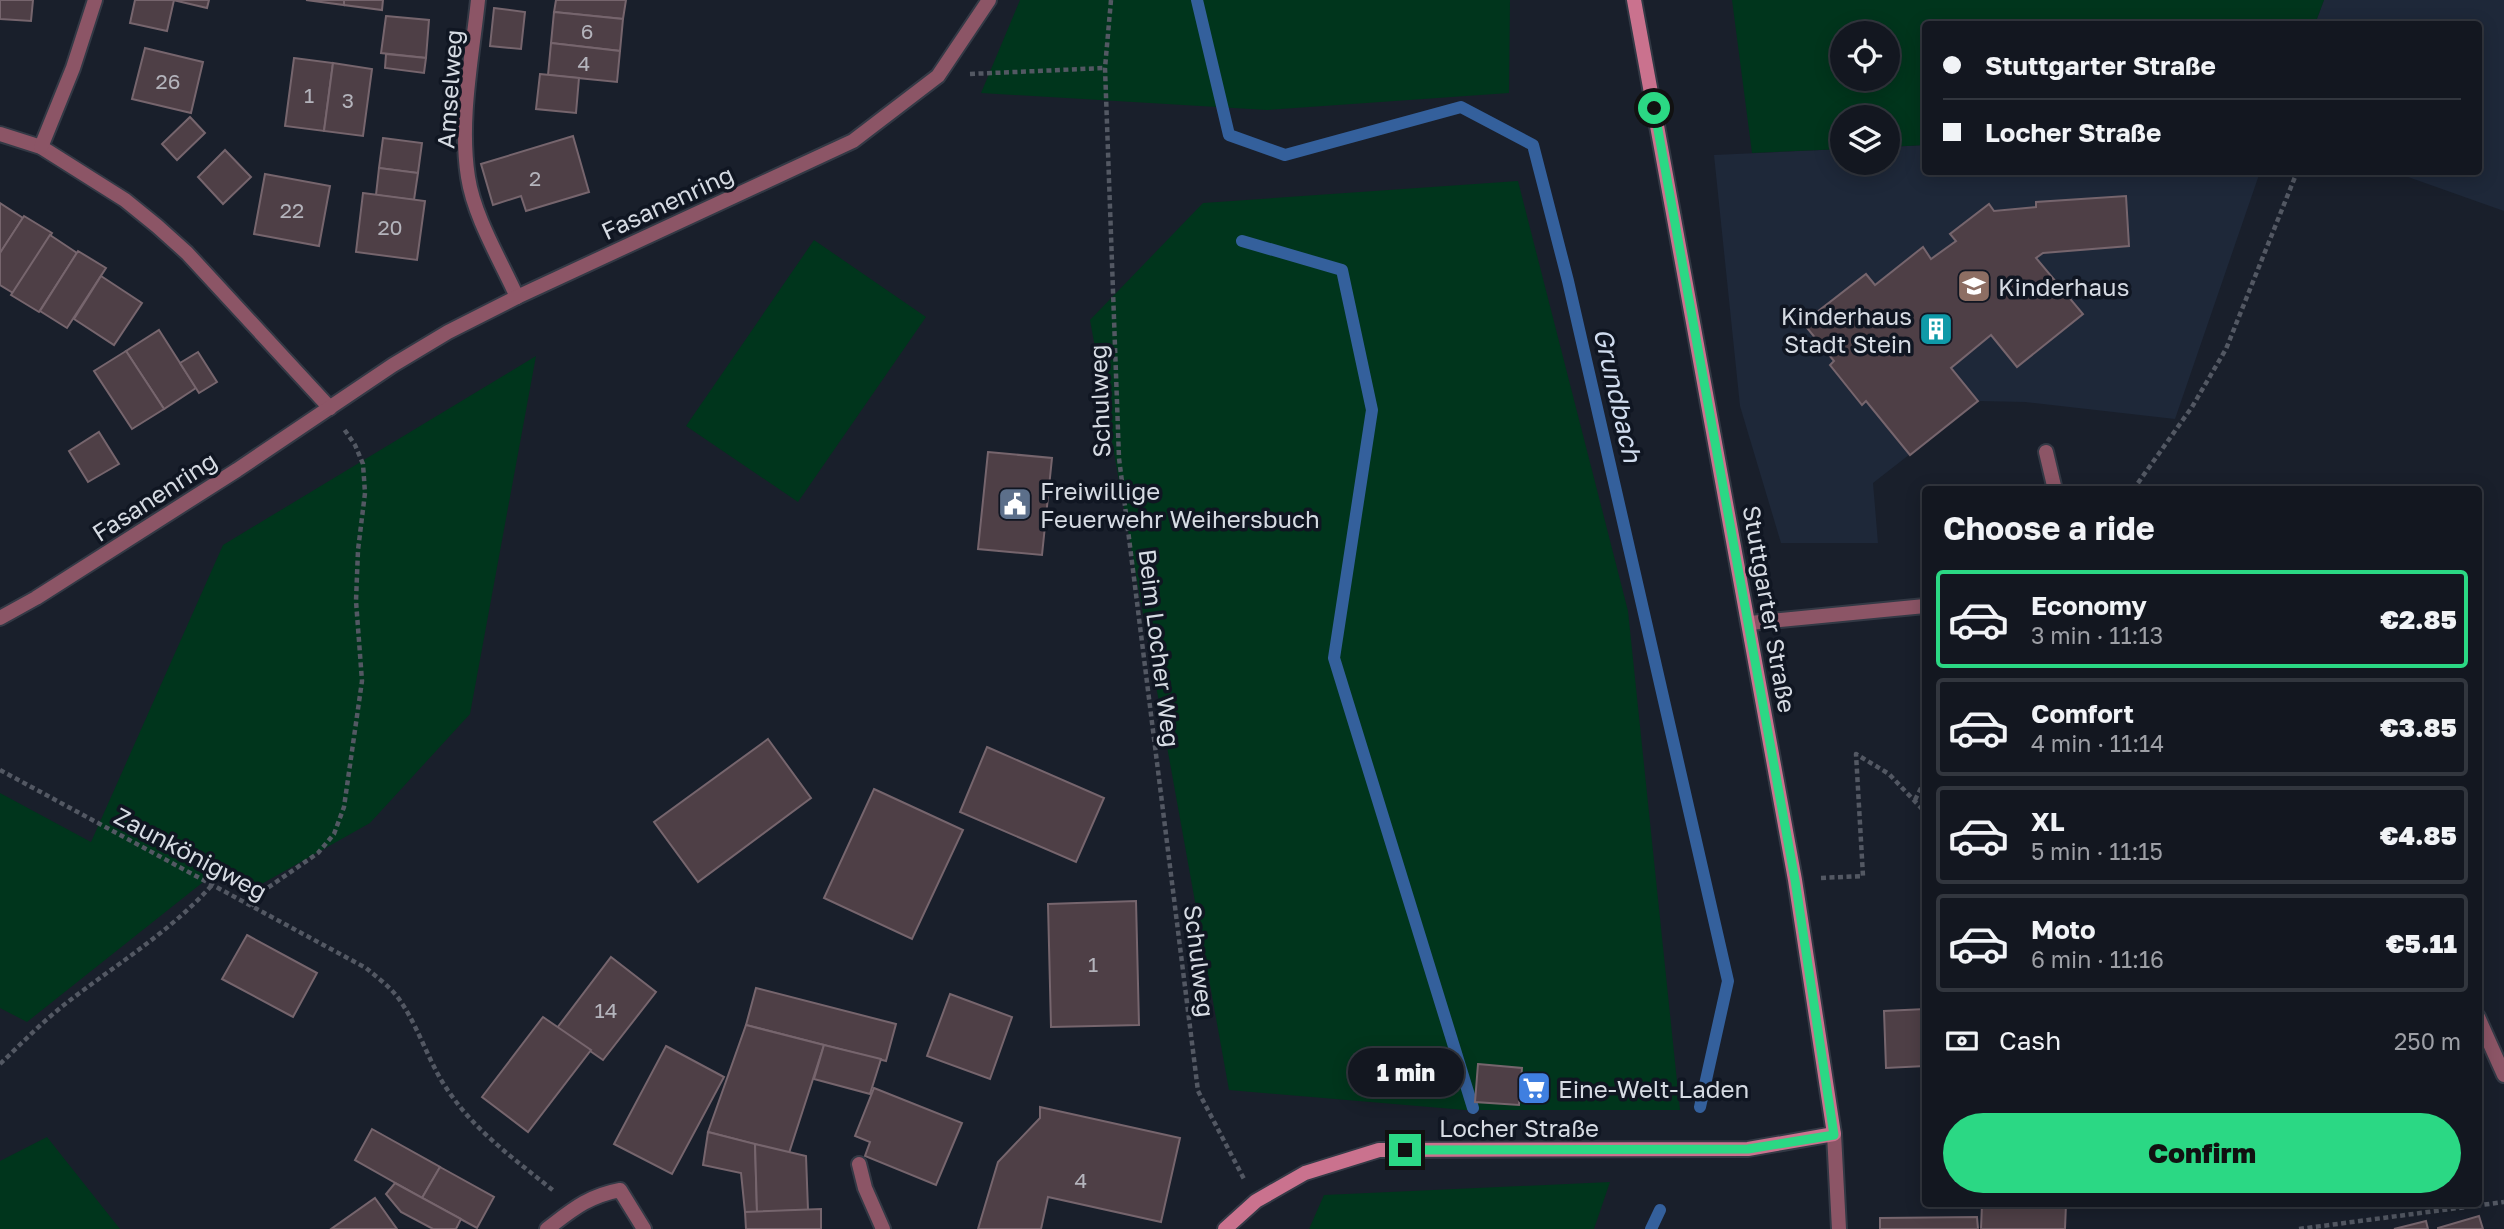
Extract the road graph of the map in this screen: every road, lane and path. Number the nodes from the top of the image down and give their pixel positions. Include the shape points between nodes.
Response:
1 (95, 0) edge
2 (478, 0) edge
3 (989, 0) edge
4 (1111, 0) edge
5 (1634, 0) edge
6 (1105, 68) junction
7 (938, 76) junction
8 (0, 134) edge
9 (41, 147) junction
10 (2296, 175) edge
11 (517, 297) junction
12 (330, 408) junction
13 (2046, 452) dead end
14 (2053, 486) edge
15 (2136, 486) edge
16 (1922, 606) edge
17 (0, 618) edge
18 (1750, 623) junction
19 (0, 770) edge
20 (1922, 786) edge
21 (1915, 800) junction
22 (1922, 808) edge
23 (1795, 880) junction
24 (212, 885) junction
25 (251, 906) junction
26 (2482, 1026) edge
27 (0, 1064) edge
28 (2504, 1075) edge
29 (1834, 1135) junction
30 (859, 1164) dead end
31 (1250, 1189) dead end
32 (2504, 1202) edge
33 (2482, 1205) edge
34 (2466, 1207) edge
35 (575, 1208) junction
36 (547, 1229) edge
37 (644, 1229) edge
38 (883, 1229) edge
39 (1225, 1229) edge
40 (1839, 1229) edge
41 (2300, 1229) edge

1 - 9 street via 74,68
2 - 11 street, Amselweg via 466,119 468,178
3 - 7 street, Fasanenring
4 - 6 path, Schulweg
5 - 18 street, Stuttgarter Straße
6 - 7 path
6 - 31 path, Schulweg via 1119,458 1198,1091
7 - 11 street, Fasanenring via 853,141
8 - 9 street
9 - 12 street via 125,200 187,253
10 - 15 path via 2226,349
11 - 12 street, Fasanenring via 448,332
12 - 17 street, Fasanenring
12 - 25 path via 355,445 365,478 356,601 362,681 344,807 334,834 318,853 265,889
13 - 14 street
16 - 18 street
18 - 23 street, Stuttgarter Straße
19 - 24 path, Zaunkönigweg
20 - 21 path
21 - 22 path
21 - 23 path via 1889,774 1856,754 1863,876
23 - 29 street, Stuttgarter Straße
24 - 25 path, Zaunkönigweg
24 - 27 path via 159,935 46,1020
25 - 35 path, Zaunkönigweg via 366,968 387,985 401,1002 435,1070 465,1112 483,1133
26 - 28 street
29 - 39 street, Locher Straße via 1748,1149 1379,1150 1305,1172 1256,1201
29 - 40 street, Stuttgarter Straße
30 - 38 street
32 - 33 path
34 - 41 path
35 - 36 street
35 - 37 street via 599,1194 620,1191

